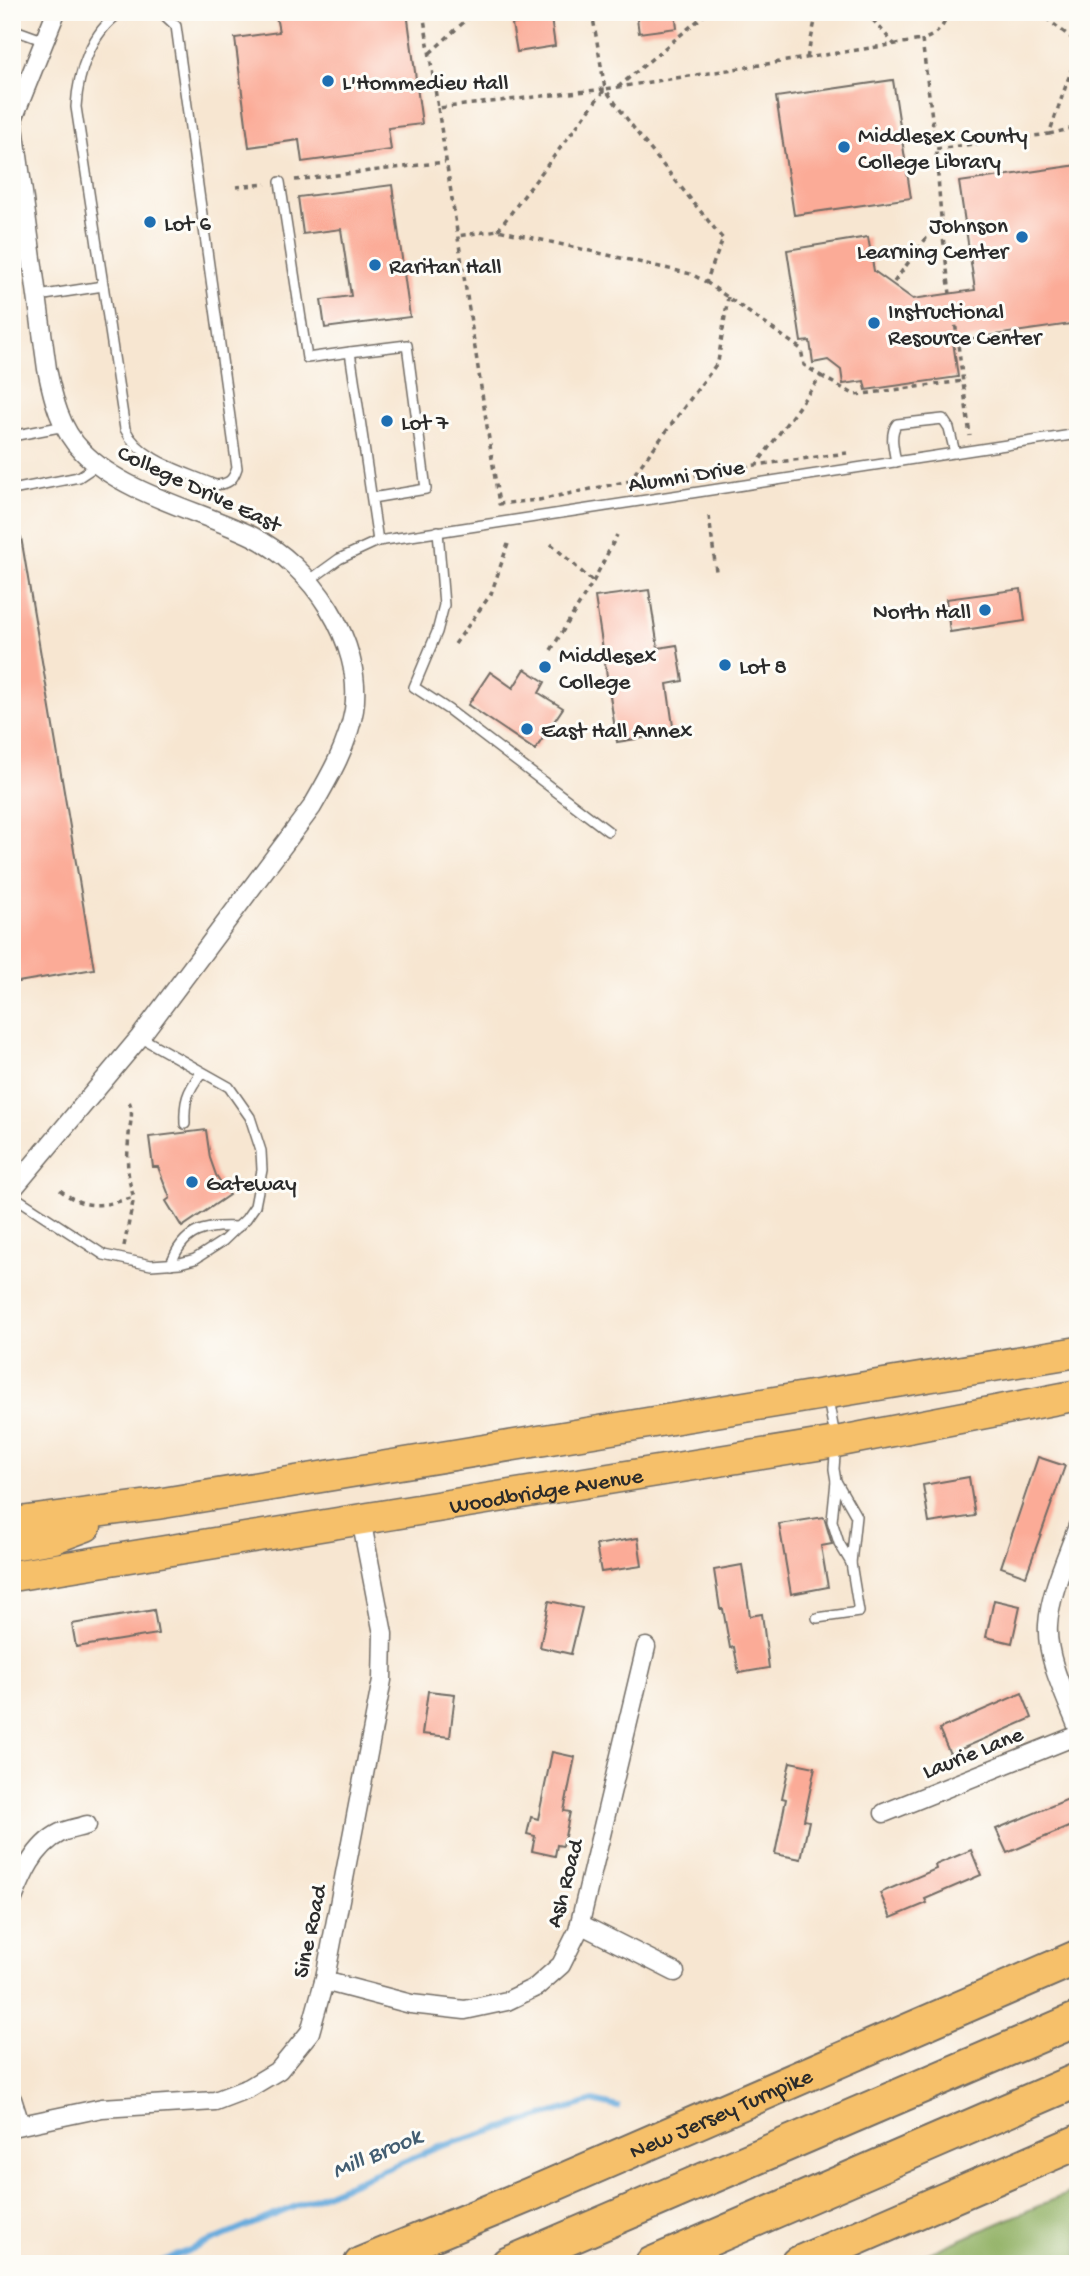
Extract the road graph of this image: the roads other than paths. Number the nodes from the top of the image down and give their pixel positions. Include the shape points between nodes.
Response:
1 (56, 12) edge
2 (121, 12) edge
3 (161, 12) edge
4 (12, 29) edge
5 (45, 41) junction
6 (13, 118) edge
7 (16, 169) edge
8 (280, 182) road end
9 (103, 286) junction
10 (38, 296) junction
11 (350, 352) junction
12 (65, 426) junction
13 (1078, 434) edge
14 (12, 436) edge
15 (955, 453) junction
16 (896, 462) junction
17 (97, 465) junction
18 (12, 490) edge
19 (372, 498) junction
20 (439, 531) junction
21 (378, 541) junction
22 (310, 580) junction
23 (608, 831) dead end
24 (140, 1037) junction
25 (201, 1073) junction
26 (185, 1124) dead end
27 (12, 1193) edge
28 (238, 1227) junction
29 (172, 1264) junction
30 (1078, 1352) edge
31 (827, 1394) junction
32 (1078, 1395) edge
33 (836, 1442) junction
34 (836, 1481) junction
35 (157, 1504) junction
36 (361, 1519) junction
37 (12, 1523) edge
38 (1078, 1526) edge
39 (12, 1545) edge
40 (851, 1563) junction
41 (12, 1576) edge
42 (817, 1618) dead end
43 (646, 1647) dead end
44 (1078, 1728) edge
45 (1078, 1735) edge
46 (884, 1813) dead end
47 (87, 1825) dead end
48 (12, 1901) edge
49 (580, 1924) junction
50 (1078, 1957) edge
51 (675, 1972) dead end
52 (324, 1981) junction
53 (1078, 2019) edge
54 (1078, 2080) edge
55 (12, 2099) edge
56 (16, 2126) edge
57 (1078, 2142) edge
58 (361, 2264) edge
59 (509, 2264) edge
60 (652, 2264) edge
61 (797, 2264) edge

1 - 5 street, College Drive East
2 - 9 lane via 97,36 76,98
3 - 9 lane via 176,26 237,468 226,484 215,485 151,458 129,439
4 - 5 lane
5 - 6 street, College Drive East
6 - 7 street, College Drive East
7 - 10 street, College Drive East
8 - 11 lane via 307,358
9 - 10 lane
10 - 12 street, College Drive East via 47,369
11 - 19 lane
11 - 19 lane via 407,345 426,489
12 - 14 lane
12 - 17 street, College Drive East via 80,450
13 - 15 lane, Alumni Drive
15 - 16 lane, Alumni Drive
15 - 16 lane via 943,419 897,424 893,438
16 - 20 lane, Alumni Drive
17 - 18 lane via 79,477
17 - 22 street, College Drive East via 125,482 253,537 282,553
19 - 21 lane
20 - 21 lane, Alumni Drive
20 - 23 lane via 444,605 414,687
21 - 22 lane, Alumni Drive via 339,559
22 - 24 street, College Drive East via 341,631 349,655 355,684 350,730 312,807
24 - 25 lane
24 - 27 street, College Drive East
25 - 26 lane via 184,1104
25 - 28 lane via 229,1087 250,1117 261,1151 255,1206
27 - 29 lane via 104,1255 137,1264
28 - 29 lane via 195,1259
28 - 29 lane via 204,1228 182,1243
30 - 31 main road, Woodbridge Avenue
31 - 33 lane
31 - 35 main road, Woodbridge Avenue
32 - 33 main road, Woodbridge Avenue
33 - 34 lane
33 - 36 main road, Woodbridge Avenue
34 - 40 lane via 832,1521
34 - 40 lane via 856,1516
35 - 37 main road, Woodbridge Avenue
35 - 39 main road via 54,1538
36 - 41 main road, Woodbridge Avenue
36 - 52 street, Sine Road via 383,1634 383,1680
38 - 44 street via 1048,1625 1051,1655
40 - 42 lane via 859,1612
43 - 49 street, Ash Road
45 - 46 street, Laurie Lane
47 - 48 street via 61,1832 44,1844 24,1872
49 - 51 street
49 - 52 street, Ash Road via 561,1965 536,1987 508,2001 465,2010 411,2004
50 - 58 highway, New Jersey Turnpike
52 - 56 street, Sine Road via 310,2032 279,2070 249,2088 215,2101 102,2108
53 - 59 highway
54 - 60 highway
55 - 56 street
57 - 61 highway

